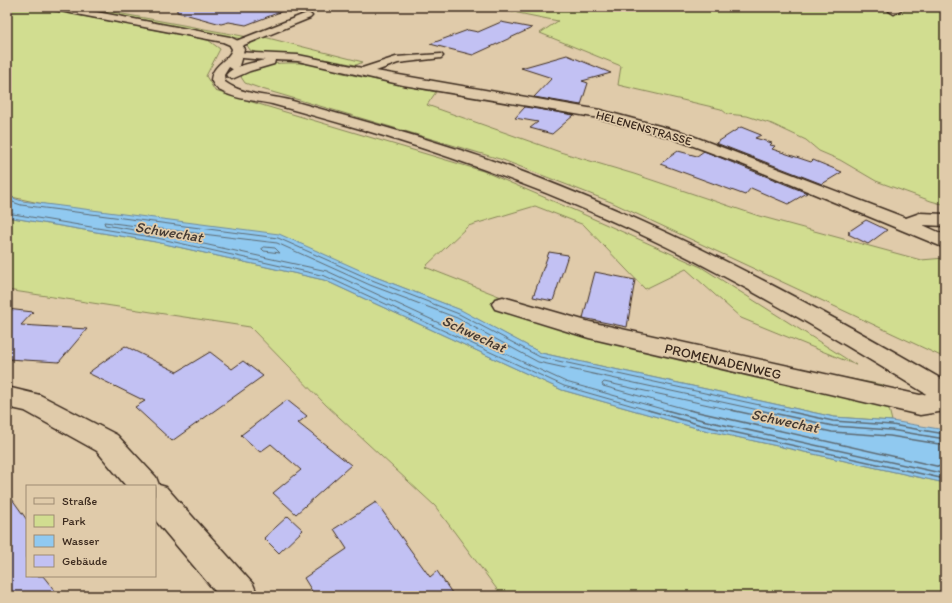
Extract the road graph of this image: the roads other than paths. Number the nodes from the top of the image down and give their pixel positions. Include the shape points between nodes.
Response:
1 (55, 7) edge
2 (307, 16) dead end
3 (235, 50) junction
4 (437, 56) dead end
5 (271, 61) junction
6 (329, 63) junction
7 (364, 72) junction
8 (232, 75) junction
9 (260, 97) junction
10 (945, 220) edge
11 (906, 224) junction
12 (945, 242) edge
13 (503, 304) dead end
14 (945, 393) edge
15 (7, 397) edge
16 (945, 401) edge
17 (144, 485) edge
18 (156, 498) edge
19 (241, 596) edge

1 - 3 main road, HELENENSTRASSE via 214,36 226,39
2 - 3 main road
3 - 5 main road, HELENENSTRASSE via 244,59
3 - 6 main road, HELENENSTRASSE
3 - 8 main road
3 - 9 main road via 217,72 217,79 223,87 234,92
4 - 7 main road via 396,60
5 - 6 main road, HELENENSTRASSE
5 - 8 main road, HELENENSTRASSE
6 - 7 main road, HELENENSTRASSE
7 - 11 main road, HELENENSTRASSE via 600,114 677,136 750,162
8 - 9 main road via 237,84
9 - 14 main road via 424,144 578,200 720,265 822,319
10 - 11 main road via 920,219
11 - 12 main road, HELENENSTRASSE
13 - 16 main road, PROMENADENWEG via 589,330 920,405
15 - 17 main road via 31,402 107,443
18 - 19 main road

